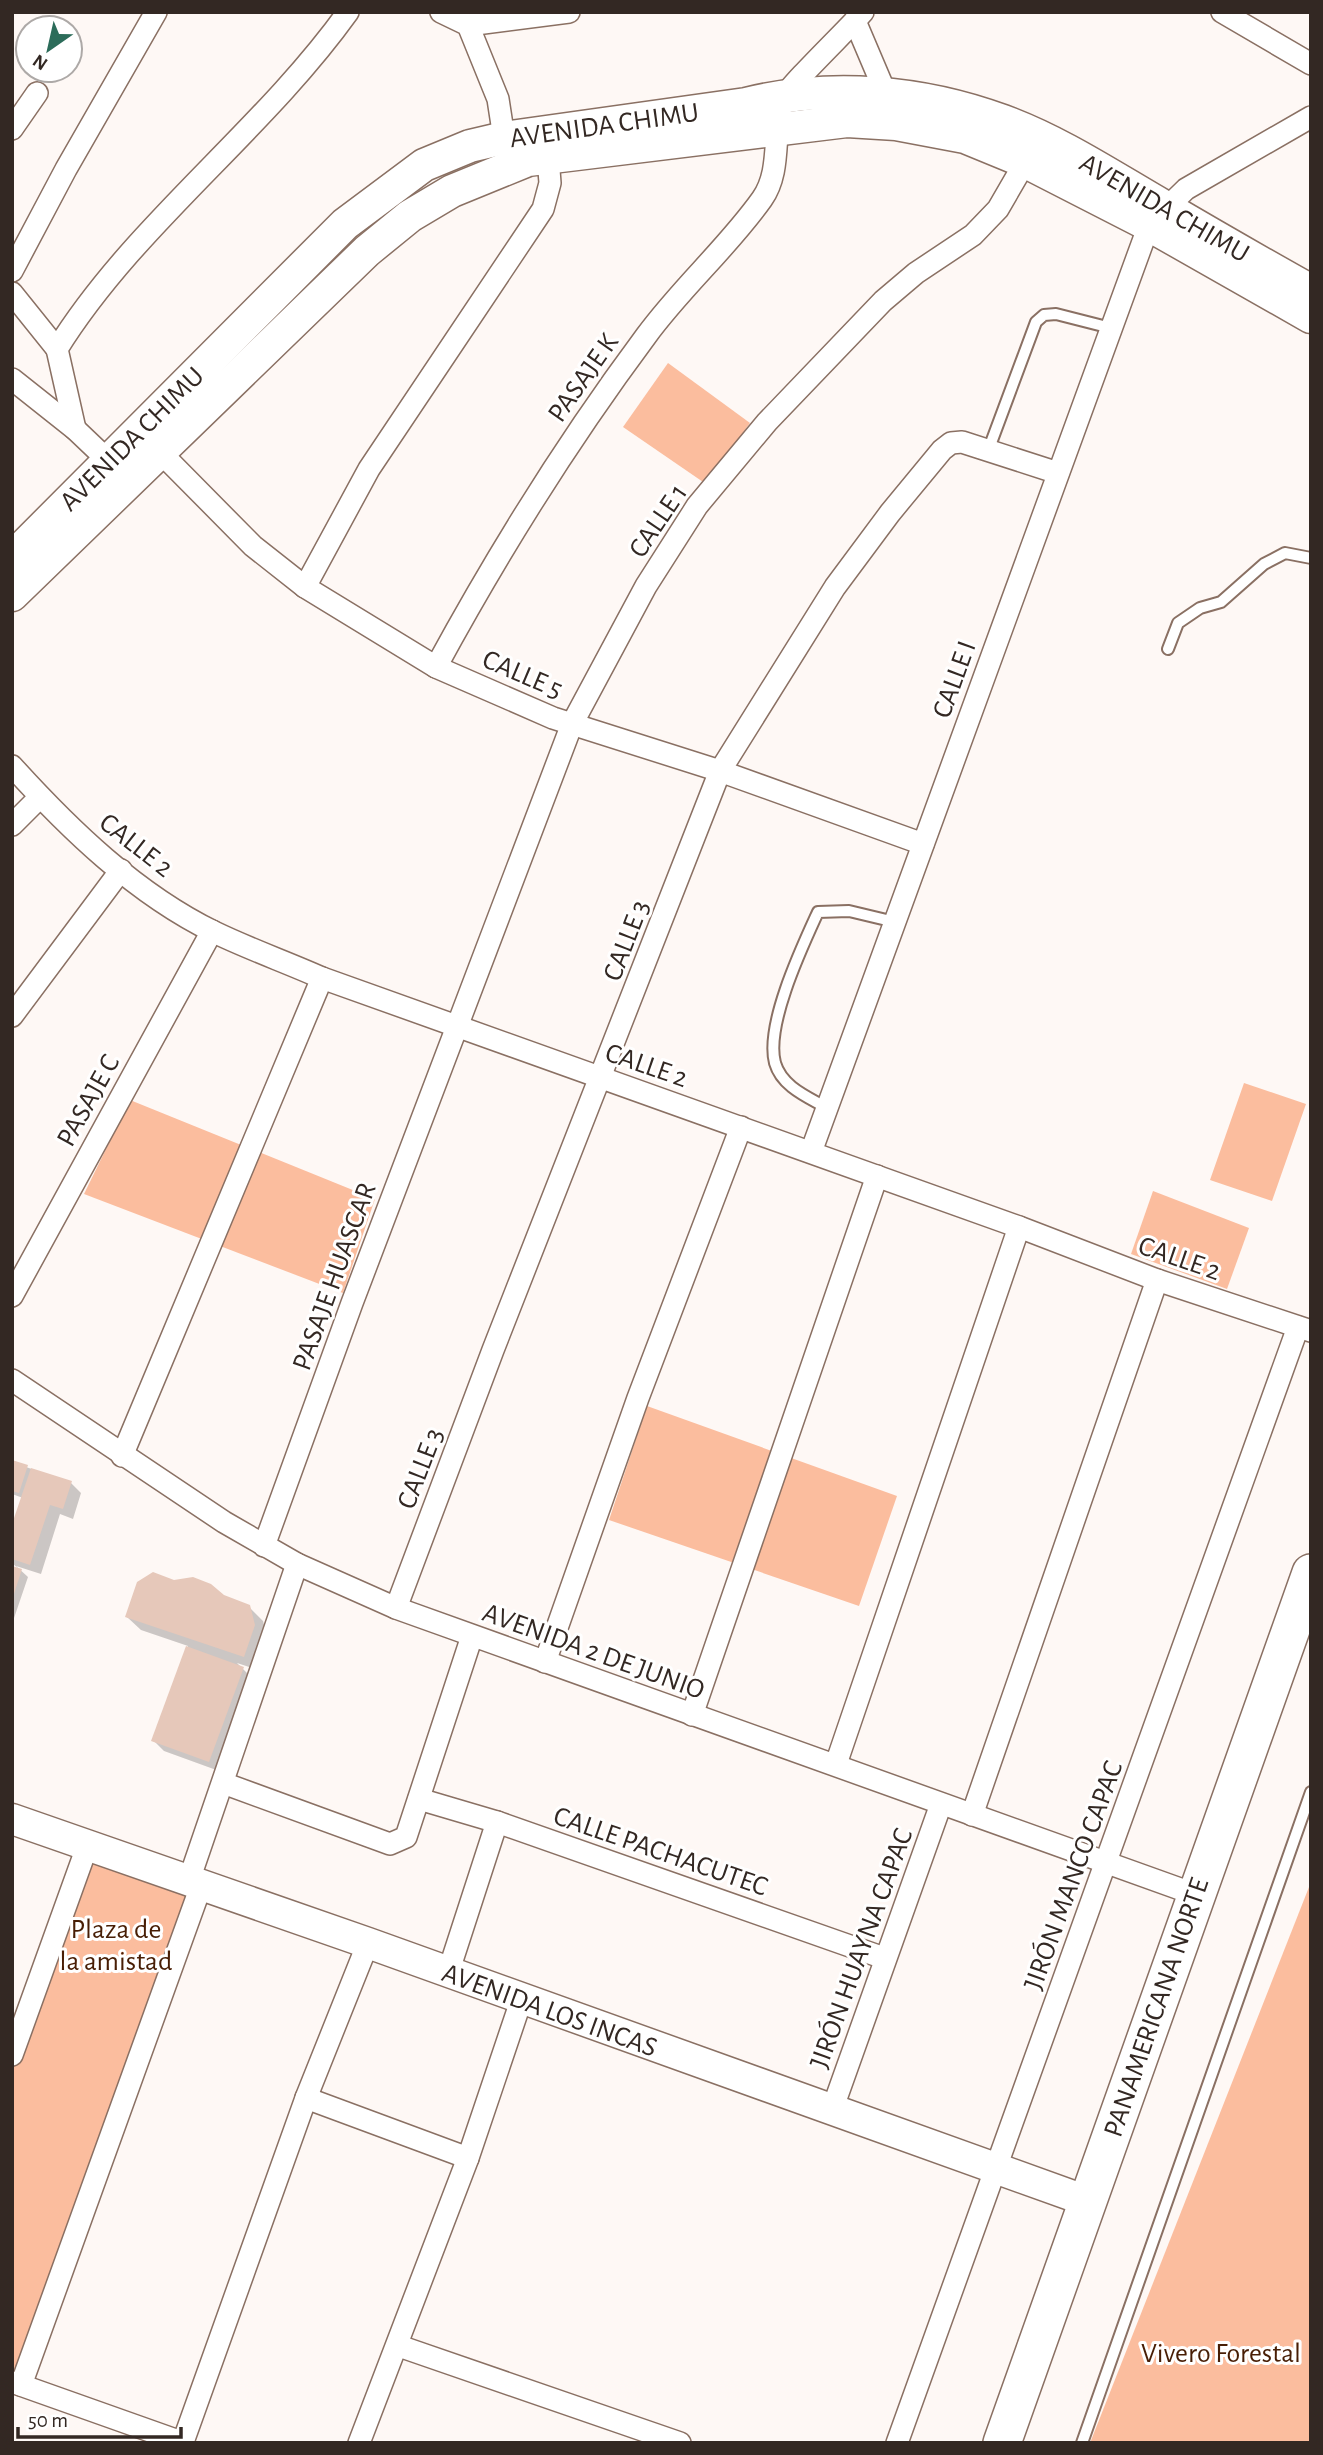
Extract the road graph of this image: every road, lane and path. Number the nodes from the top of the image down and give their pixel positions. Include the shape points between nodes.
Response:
1 (156, 12) edge
2 (348, 12) edge
3 (441, 12) edge
4 (569, 12) edge
5 (1222, 12) edge
6 (500, 16) edge
7 (859, 17) edge
8 (468, 25) junction
9 (1311, 64) edge
10 (37, 93) dead end
11 (784, 94) junction
12 (886, 94) junction
13 (1311, 117) edge
14 (12, 128) edge
15 (777, 130) junction
16 (504, 138) junction
17 (547, 144) junction
18 (1032, 150) junction
19 (1156, 216) junction
20 (12, 271) edge
21 (1311, 291) edge
22 (12, 293) edge
23 (1311, 317) edge
24 (1111, 328) junction
25 (57, 349) junction
26 (12, 379) edge
27 (75, 429) junction
28 (159, 451) junction
29 (988, 451) junction
30 (118, 470) junction
31 (1058, 473) junction
32 (12, 558) edge
33 (1311, 558) edge
34 (305, 587) junction
35 (12, 594) edge
36 (1168, 649) dead end
37 (436, 667) junction
38 (572, 724) junction
39 (12, 766) edge
40 (720, 771) junction
41 (40, 797) junction
42 (12, 825) edge
43 (923, 844) junction
44 (121, 870) junction
45 (895, 922) junction
46 (212, 931) junction
47 (322, 978) junction
48 (12, 1016) edge
49 (456, 1026) junction
50 (602, 1078) junction
51 (827, 1108) junction
52 (741, 1127) junction
53 (811, 1152) junction
54 (877, 1176) junction
55 (1019, 1227) junction
56 (1157, 1280) junction
57 (12, 1296) edge
58 (1304, 1329) edge
59 (12, 1380) edge
60 (122, 1456) junction
61 (264, 1546) junction
62 (297, 1564) junction
63 (1311, 1573) edge
64 (396, 1608) junction
65 (472, 1636) junction
66 (545, 1662) junction
67 (692, 1715) junction
68 (836, 1764) junction
69 (223, 1783) junction
70 (1311, 1792) edge
71 (419, 1799) junction
72 (941, 1804) junction
73 (972, 1815) junction
74 (12, 1819) edge
75 (498, 1822) junction
76 (88, 1844) junction
77 (1106, 1863) junction
78 (195, 1883) junction
79 (1194, 1894) junction
80 (368, 1943) junction
81 (884, 1958) junction
82 (448, 1973) junction
83 (522, 1998) junction
84 (12, 2054) edge
85 (306, 2098) junction
86 (832, 2110) junction
87 (468, 2158) junction
88 (997, 2168) junction
89 (1087, 2201) junction
90 (399, 2346) junction
91 (17, 2384) edge
92 (183, 2443) edge
93 (359, 2443) edge
94 (680, 2443) edge
95 (897, 2443) edge
96 (1002, 2443) edge
97 (1082, 2443) edge

1 - 20 street
2 - 25 street via 304,69 84,306
3 - 8 street
4 - 6 street
5 - 9 street
6 - 8 street
7 - 11 street
7 - 12 street
8 - 16 street via 498,99
10 - 14 street
11 - 12 main road, AVENIDA CHIMU
11 - 15 street, PASAJE K
11 - 17 main road, AVENIDA CHIMU
12 - 18 main road, AVENIDA CHIMU via 1003,121
13 - 19 street via 1186,189
15 - 17 main road, AVENIDA CHIMU
15 - 18 main road, AVENIDA CHIMU via 847,121 903,124
15 - 37 street, PASAJE K via 775,170 764,196 671,304 588,416 498,554
16 - 17 main road, AVENIDA CHIMU
16 - 30 main road, AVENIDA CHIMU via 424,165 345,224
17 - 28 main road, AVENIDA CHIMU via 528,160 452,191 410,216 367,251
17 - 34 street via 550,183 543,209 369,469
18 - 19 main road, AVENIDA CHIMU
18 - 38 street, CALLE 1 via 998,209 974,234 883,301 767,422 697,506 646,586
19 - 21 main road, AVENIDA CHIMU
19 - 23 main road, AVENIDA CHIMU
19 - 24 street, CALLE I
22 - 25 street
24 - 29 lane via 1056,314 1044,315 1036,322
24 - 31 street, CALLE I
25 - 27 street
26 - 27 street
27 - 30 street
28 - 30 main road, AVENIDA CHIMU
28 - 34 street, CALLE 5 via 253,546
29 - 31 street, CALLE 3
29 - 40 street, CALLE 3 via 962,442 942,450 835,587
30 - 32 main road, AVENIDA CHIMU
30 - 35 main road, AVENIDA CHIMU
31 - 43 street, CALLE I
33 - 36 lane via 1285,554 1264,564 1221,602 1200,608 1178,623
34 - 37 street, CALLE 5
37 - 38 street, CALLE 5
38 - 40 street, CALLE 5
38 - 49 street, CALLE 1
39 - 41 street, CALLE 2
40 - 43 street, CALLE 5
40 - 50 street, CALLE 3
41 - 42 street
41 - 44 street, CALLE 2
43 - 45 street, CALLE I
44 - 46 street, CALLE 2
44 - 48 street
45 - 51 street, CALLE I
45 - 51 lane via 849,911 818,912 795,963 776,1028 775,1063 792,1088
46 - 47 street, CALLE 2
46 - 57 street, PASAJE C
47 - 49 street, CALLE 2
47 - 60 street
49 - 50 street, CALLE 2
49 - 61 street, PASAJE HUASCAR
50 - 52 street, CALLE 2
50 - 64 street, CALLE 3
51 - 53 street, CALLE I
52 - 53 street, CALLE 2
52 - 66 street
53 - 54 street, CALLE 2
54 - 55 street, CALLE 2
54 - 67 street
55 - 56 street, CALLE 2
55 - 68 street
56 - 58 street, CALLE 2
56 - 73 street
58 - 77 street, JIRÓN MANCO CAPAC
59 - 60 street, AVENIDA 2 DE JUNIO
60 - 61 street, AVENIDA 2 DE JUNIO
61 - 62 street, AVENIDA 2 DE JUNIO
62 - 64 street, AVENIDA 2 DE JUNIO
62 - 69 street
63 - 79 highway, PANAMERICANA NORTE
64 - 65 street, AVENIDA 2 DE JUNIO
65 - 66 street, AVENIDA 2 DE JUNIO
65 - 71 street
66 - 67 street, AVENIDA 2 DE JUNIO
67 - 68 street, AVENIDA 2 DE JUNIO
68 - 72 street, AVENIDA 2 DE JUNIO
69 - 71 street via 390,1844 405,1837
69 - 78 street
70 - 97 lane
71 - 75 street, CALLE PACHACUTEC
72 - 73 street, AVENIDA 2 DE JUNIO
72 - 81 street, JIRÓN HUAYNA CAPAC
73 - 77 street, AVENIDA 2 DE JUNIO
74 - 76 street, AVENIDA LOS INCAS
75 - 81 street, CALLE PACHACUTEC
75 - 82 street
76 - 78 street, AVENIDA LOS INCAS
76 - 84 street
77 - 79 street, AVENIDA 2 DE JUNIO
77 - 88 street, JIRÓN MANCO CAPAC
78 - 80 street, AVENIDA LOS INCAS
78 - 91 street
79 - 89 highway, PANAMERICANA NORTE
80 - 82 street, AVENIDA LOS INCAS
80 - 85 street
81 - 86 street, JIRÓN HUAYNA CAPAC
82 - 83 street, AVENIDA LOS INCAS
83 - 86 street, AVENIDA LOS INCAS
83 - 87 street
85 - 87 street
85 - 92 street
86 - 88 street, AVENIDA LOS INCAS
87 - 90 street
88 - 89 street, AVENIDA LOS INCAS
88 - 95 street, JIRÓN MANCO CAPAC
89 - 96 highway, PANAMERICANA NORTE
90 - 93 street
90 - 94 street
91 - 92 street

